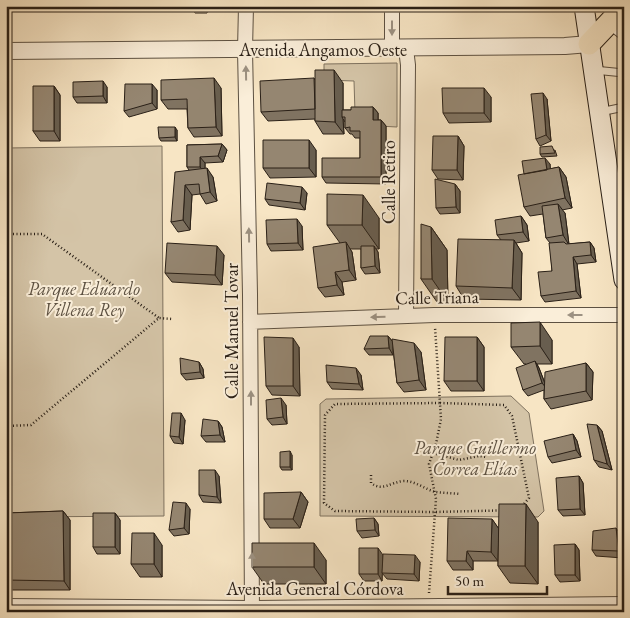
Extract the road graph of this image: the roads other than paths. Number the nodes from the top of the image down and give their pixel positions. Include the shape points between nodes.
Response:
1 (246, 6) edge
2 (392, 6) edge
3 (584, 6) edge
4 (624, 6) edge
5 (616, 31) edge
6 (589, 44) junction
7 (399, 49) junction
8 (245, 50) junction
9 (6, 51) edge
10 (593, 70) junction
11 (624, 72) edge
12 (624, 107) edge
13 (600, 112) junction
14 (617, 195) edge
15 (624, 280) edge
16 (624, 315) edge
17 (406, 316) junction
18 (250, 322) junction
19 (624, 605) edge
20 (6, 607) edge
21 (464, 609) edge
22 (28, 610) edge
23 (252, 610) edge

1 - 8 street, Calle Manuel Tovar
2 -> 7 street, Calle Retiro
3 - 6 main road
4 - 5 main road
5 - 6 main road
6 - 7 street, Avenida Angamos Oeste
6 - 10 main road
7 - 8 street, Avenida Angamos Oeste
7 - 17 street, Calle Retiro via 408,65
8 - 9 street, Avenida Angamos Oeste
18 -> 8 street, Calle Manuel Tovar
10 - 11 lane
10 - 13 main road
12 - 13 lane
13 - 14 main road
14 - 15 main road
16 -> 17 street, Calle Triana
17 -> 18 street, Calle Triana
23 -> 18 street, Calle Manuel Tovar
19 - 21 street, Avenida General Córdova
20 - 22 street, Avenida General Córdova
21 - 23 street, Avenida General Córdova
22 - 23 street, Avenida General Córdova

